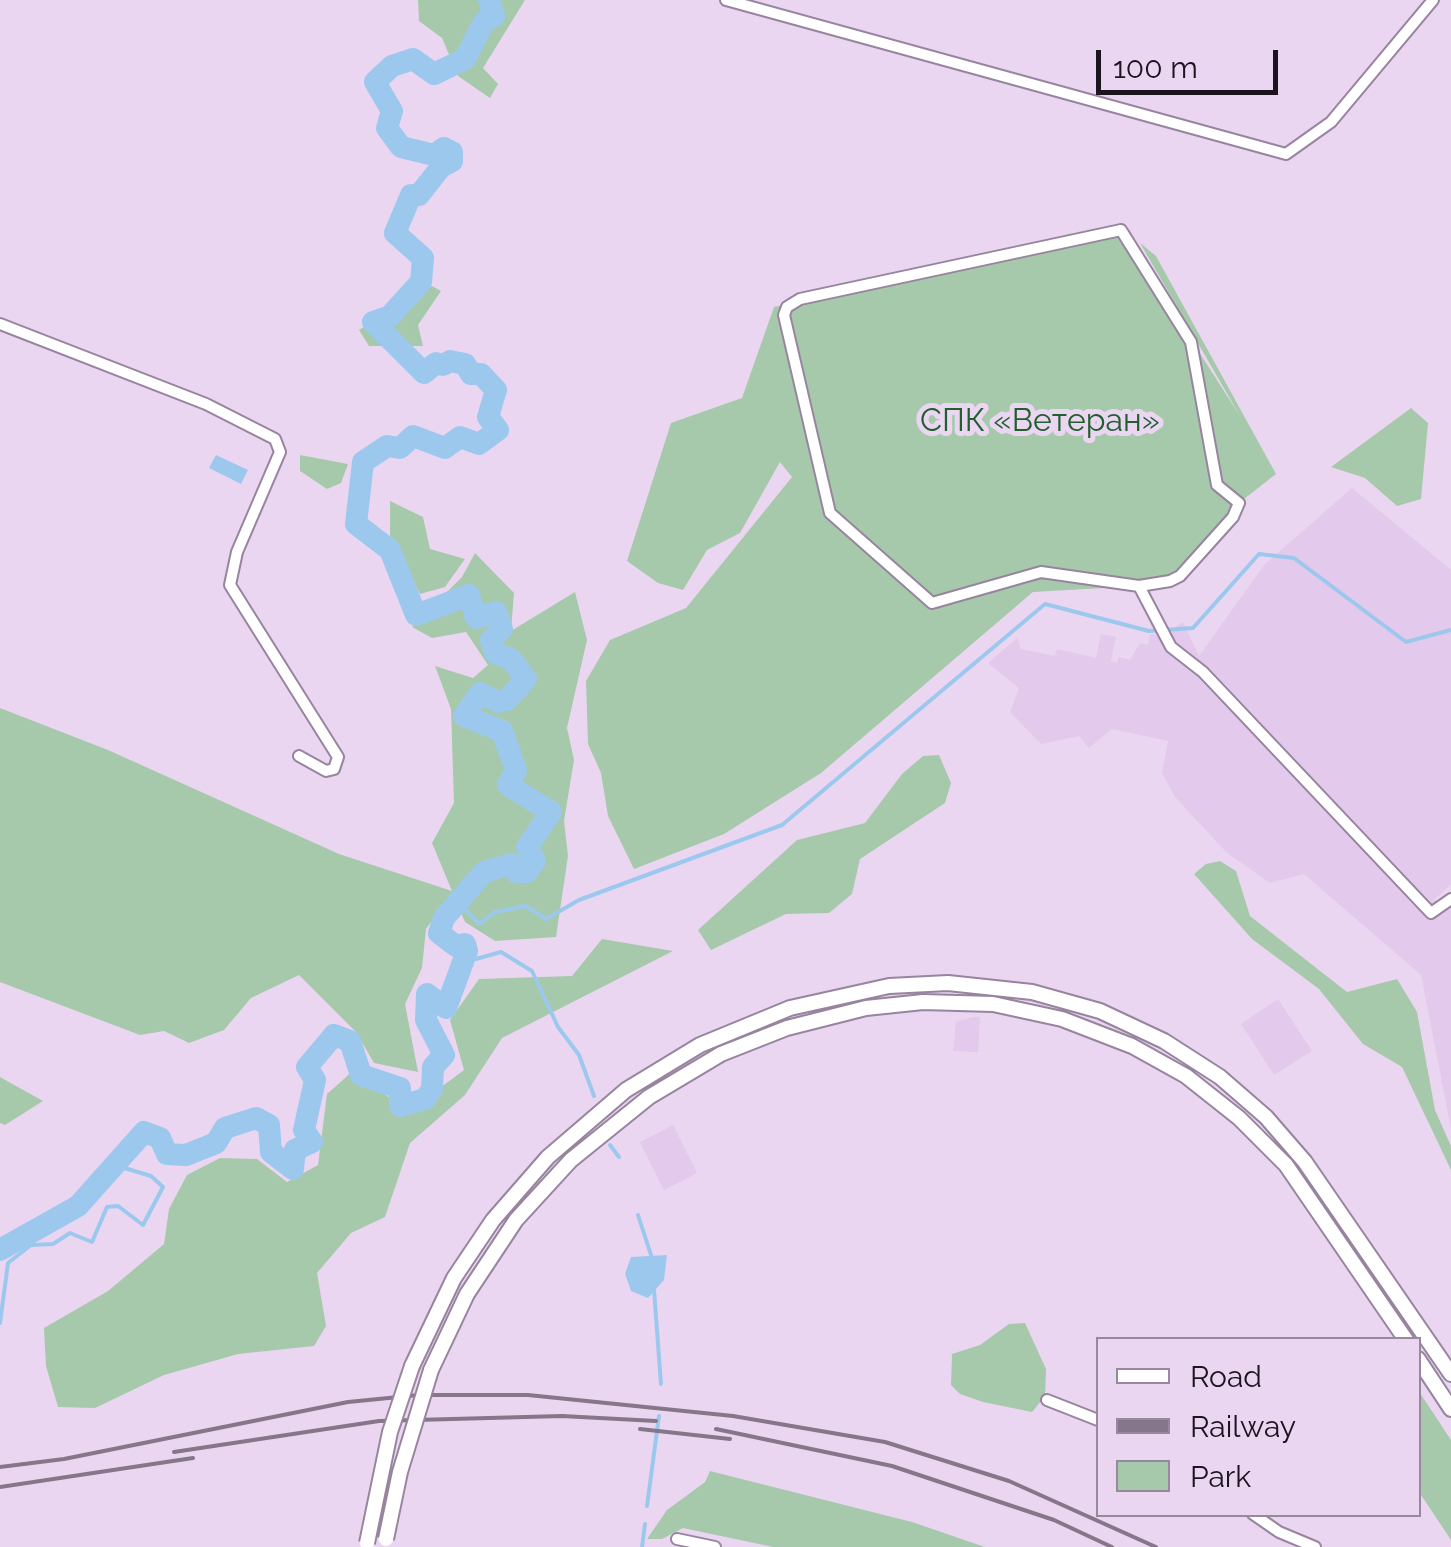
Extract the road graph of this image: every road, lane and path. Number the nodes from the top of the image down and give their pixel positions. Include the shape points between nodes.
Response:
1 (726, 0) edge
2 (1432, 0) edge
3 (0, 324) edge
4 (1138, 586) junction
5 (299, 756) dead end
6 (1451, 899) edge
7 (1404, 1337) edge
8 (1421, 1364) edge
9 (1451, 1374) edge
10 (1047, 1400) dead end
11 (1451, 1409) edge
12 (1096, 1419) edge
13 (1257, 1517) edge
14 (678, 1539) dead end
15 (386, 1543) edge
16 (367, 1545) edge
17 (716, 1547) edge
18 (1315, 1547) edge

1 - 2 street via 1286,154 1338,114
3 - 5 street via 206,404 275,439 280,452 237,552 230,585 338,758 334,770 326,771
4 - 4 street via 1180,576 1239,504 1217,485 1192,342 1121,230 800,298 786,307 830,513 932,602 1040,572
4 - 6 street via 1171,647 1203,672 1431,913
7 - 15 main road, bridge via 1286,1166 1216,1098 1165,1063 1062,1019 993,1004 866,1008 721,1054 661,1089 553,1178 467,1294 436,1358
8 - 11 main road
9 - 16 main road, bridge via 1331,1196 1252,1103 1202,1065 1138,1027 1032,992 948,983 889,986 805,1003 689,1050 548,1156 493,1220 447,1290 406,1382
10 - 12 street
13 - 18 street
14 - 17 street

